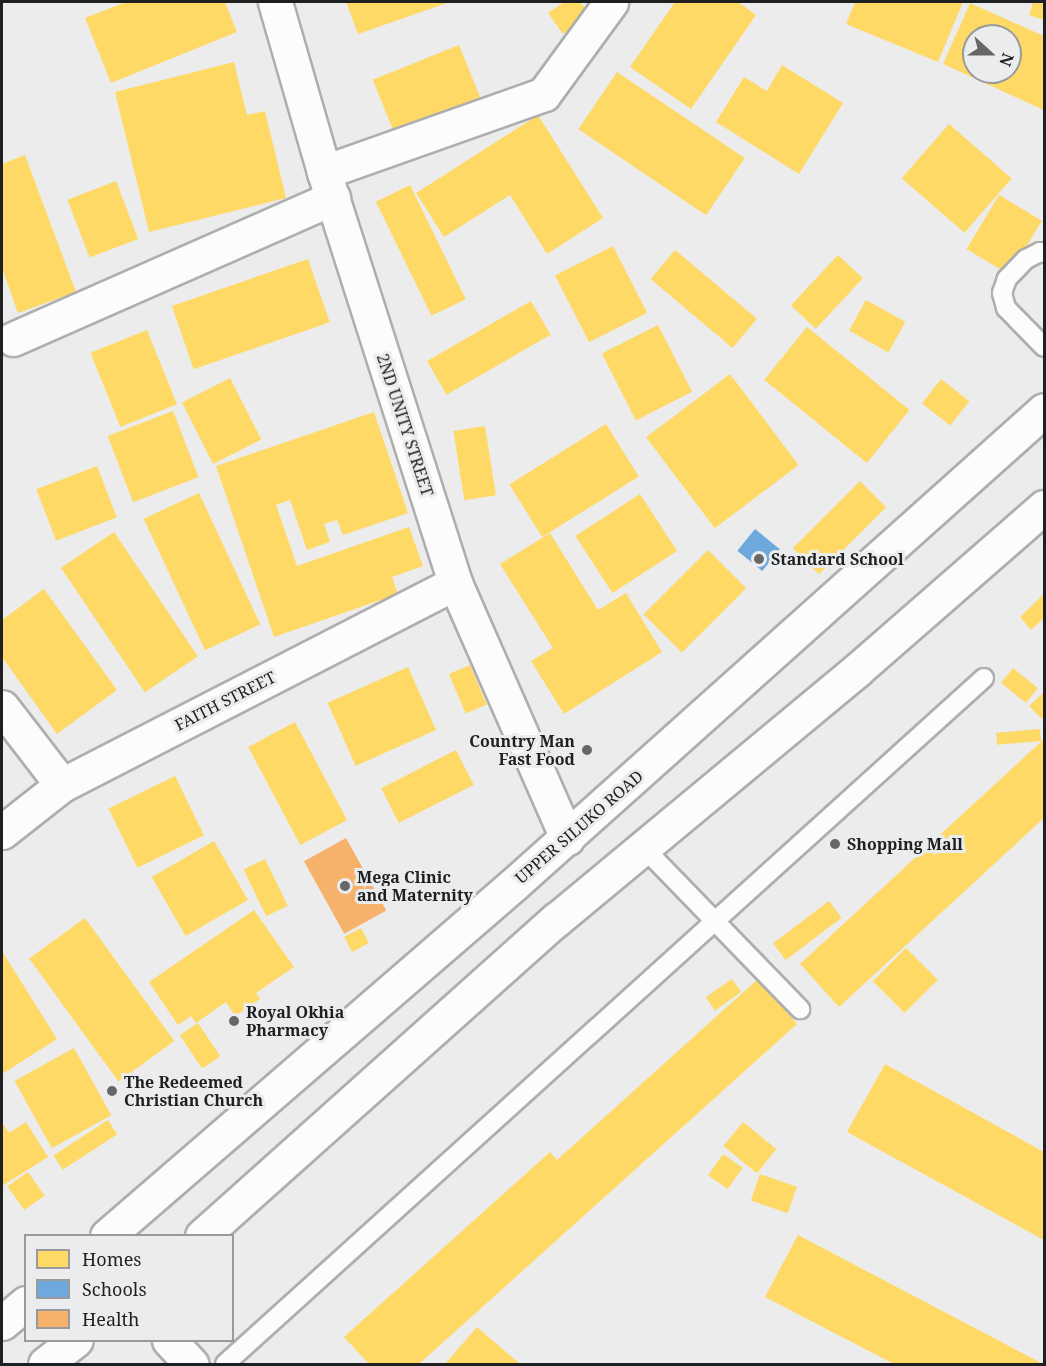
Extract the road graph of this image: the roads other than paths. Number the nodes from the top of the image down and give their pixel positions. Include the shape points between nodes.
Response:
1 (275, 2) edge
2 (611, 2) edge
3 (328, 185) junction
4 (1044, 253) edge
5 (13, 339) dead end
6 (1044, 347) edge
7 (1044, 410) edge
8 (1044, 507) edge
9 (455, 583) junction
10 (984, 678) dead end
11 (2, 707) edge
12 (62, 785) junction
13 (2, 832) edge
14 (567, 838) junction
15 (643, 847) junction
16 (712, 920) junction
17 (801, 1009) dead end
18 (109, 1234) edge
19 (204, 1234) edge
20 (24, 1305) edge
21 (2, 1323) edge
22 (75, 1342) edge
23 (171, 1342) edge
24 (45, 1365) edge
25 (191, 1365) edge
26 (225, 1365) edge

1 - 3 main road, 2ND UNITY STREET
2 - 3 main road via 544,94
3 - 5 main road
3 - 9 main road, 2ND UNITY STREET
4 - 6 lane via 1026,259 1007,279 1002,293 1006,308
7 - 14 main road, UPPER SILUKO ROAD
8 - 15 main road via 857,670
9 - 12 main road, FAITH STREET
9 - 14 main road, 2ND UNITY STREET
10 - 16 lane
11 - 12 main road
12 - 13 main road, FAITH STREET
14 - 18 main road, UPPER SILUKO ROAD
15 - 16 lane
15 - 19 main road
16 - 17 lane
16 - 26 lane
20 - 21 main road
22 - 24 main road
23 - 25 main road

